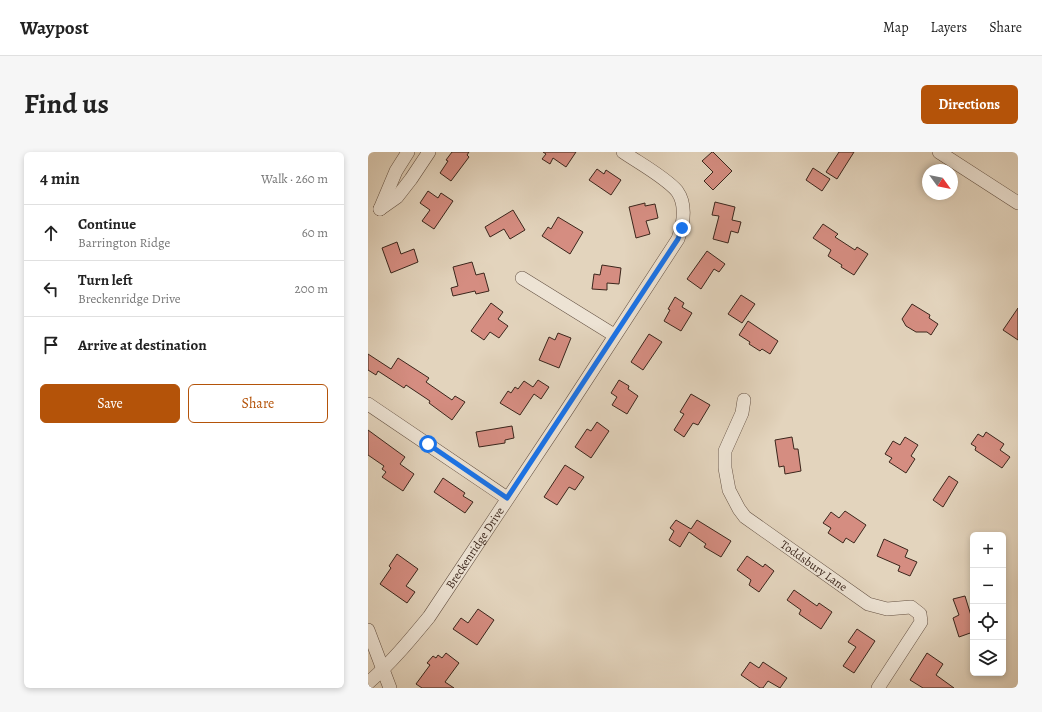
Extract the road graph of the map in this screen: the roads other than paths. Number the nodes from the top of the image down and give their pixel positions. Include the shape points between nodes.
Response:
1 (408, 152) edge
2 (429, 152) edge
3 (623, 152) edge
4 (939, 152) edge
5 (1018, 203) edge
6 (522, 278) dead end
7 (614, 335) junction
8 (744, 400) dead end
9 (368, 404) edge
10 (507, 498) junction
11 (368, 630) edge
12 (383, 670) junction
13 (368, 683) edge
14 (390, 688) edge
15 (878, 688) edge

1 - 2 street via 396,171 380,209 397,197
3 - 7 street, Breckenridge Drive via 658,175 677,192 683,220 678,239
4 - 5 street
6 - 7 street
7 - 10 street, Breckenridge Drive
8 - 15 street, Toddsbury Lane via 742,413 725,451 725,468 730,490 745,517 868,604 887,610 911,607 920,614 921,622
9 - 10 street
10 - 12 street, Breckenridge Drive via 429,617
11 - 12 street
12 - 13 street, Breckenridge Drive
12 - 14 street

